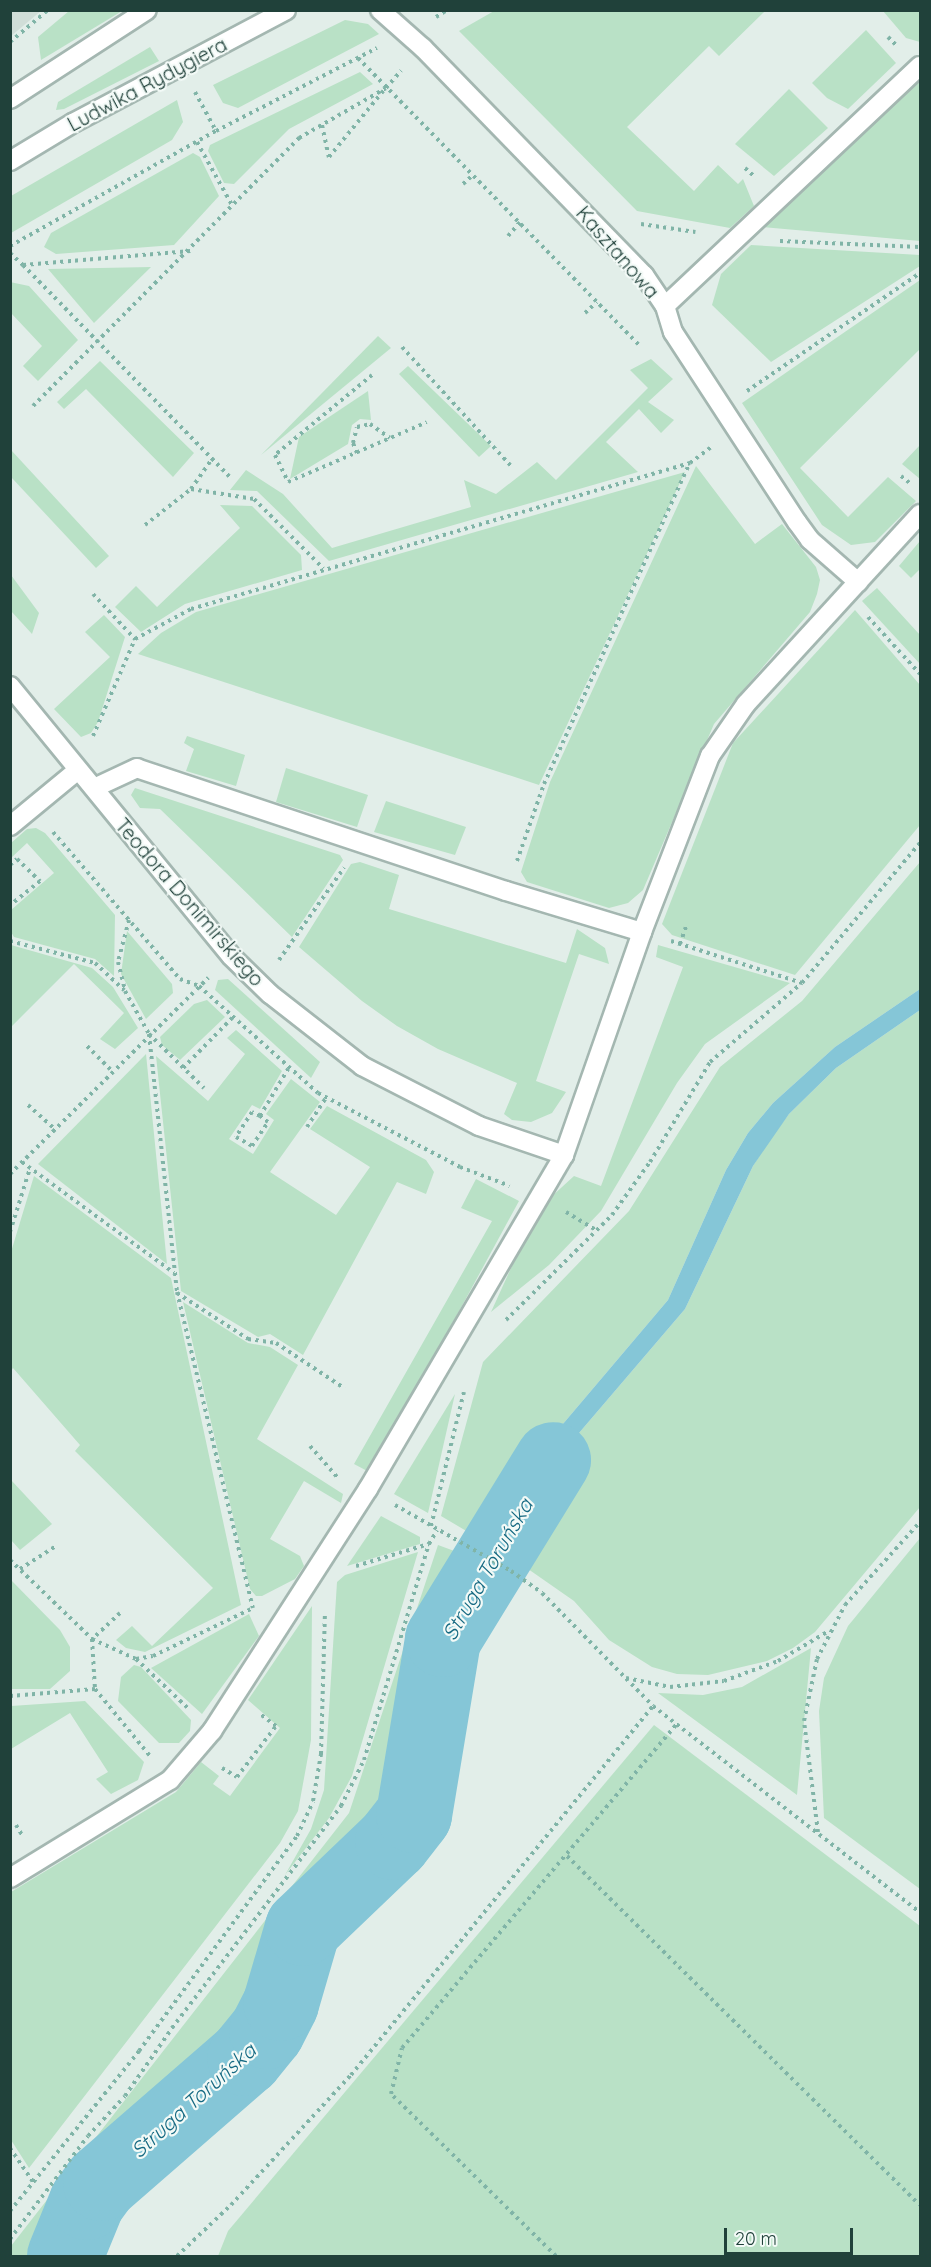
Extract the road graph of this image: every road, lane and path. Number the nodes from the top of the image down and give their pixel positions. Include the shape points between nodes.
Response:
1 (48, 10) edge
2 (147, 10) edge
3 (286, 10) edge
4 (380, 10) edge
5 (407, 33) junction
6 (10, 42) edge
7 (423, 48) junction
8 (357, 58) junction
9 (921, 66) edge
10 (386, 88) junction
11 (10, 99) edge
12 (322, 125) junction
13 (197, 142) junction
14 (10, 161) edge
15 (473, 175) junction
16 (463, 184) dead end
17 (233, 207) junction
18 (520, 222) junction
19 (508, 236) dead end
20 (10, 246) edge
21 (190, 251) junction
22 (10, 253) edge
23 (23, 265) junction
24 (921, 273) edge
25 (597, 302) junction
26 (664, 306) junction
27 (585, 313) dead end
28 (97, 341) junction
29 (641, 346) dead end
30 (402, 347) dead end
31 (372, 375) dead end
32 (33, 406) dead end
33 (722, 408) junction
34 (427, 422) dead end
35 (734, 427) junction
36 (390, 438) junction
37 (357, 453) junction
38 (212, 459) junction
39 (690, 463) junction
40 (512, 467) dead end
41 (232, 479) dead end
42 (190, 489) junction
43 (921, 514) edge
44 (145, 525) dead end
45 (323, 568) junction
46 (853, 588) junction
47 (93, 594) dead end
48 (135, 639) junction
49 (921, 674) edge
50 (10, 686) edge
51 (78, 770) junction
52 (94, 788) junction
53 (10, 826) edge
54 (363, 841) junction
55 (921, 843) edge
56 (10, 865) edge
57 (506, 891) junction
58 (10, 906) edge
59 (129, 920) dead end
60 (687, 924) dead end
61 (642, 932) junction
62 (12, 940) edge
63 (680, 944) junction
64 (231, 956) junction
65 (802, 983) junction
66 (260, 984) junction
67 (124, 991) junction
68 (235, 1015) dead end
69 (149, 1034) junction
70 (87, 1046) dead end
71 (183, 1068) junction
72 (288, 1069) dead end
73 (112, 1071) junction
74 (204, 1088) dead end
75 (326, 1098) dead end
76 (28, 1105) dead end
77 (260, 1116) junction
78 (307, 1127) dead end
79 (55, 1129) junction
80 (564, 1155) junction
81 (22, 1162) junction
82 (30, 1168) junction
83 (10, 1174) edge
84 (10, 1232) edge
85 (175, 1274) junction
86 (177, 1292) junction
87 (498, 1328) dead end
88 (344, 1388) dead end
89 (465, 1388) dead end
90 (310, 1446) dead end
91 (364, 1496) junction
92 (921, 1522) edge
93 (431, 1526) junction
94 (437, 1530) junction
95 (429, 1544) junction
96 (56, 1546) dead end
97 (10, 1560) edge
98 (20, 1569) junction
99 (314, 1575) junction
100 (264, 1602) dead end
101 (253, 1608) junction
102 (326, 1612) dead end
103 (120, 1613) dead end
104 (828, 1632) junction
105 (92, 1639) junction
106 (136, 1659) junction
107 (625, 1677) junction
108 (95, 1689) junction
109 (10, 1696) edge
110 (653, 1706) junction
111 (677, 1724) junction
112 (212, 1731) junction
113 (170, 1780) junction
114 (818, 1833) junction
115 (567, 1856) junction
116 (10, 1878) edge
117 (921, 1912) edge
118 (10, 2148) edge
119 (33, 2182) junction
120 (921, 2205) edge
121 (10, 2211) edge
122 (10, 2239) edge
123 (177, 2256) edge
124 (556, 2256) edge

1 - 6 path
2 - 11 street
3 - 14 street, Ludwika Rydygiera via 73,123
4 - 5 street, Kasztanowa
5 - 7 street, Kasztanowa
5 - 8 path
7 - 10 path
7 - 26 street, Kasztanowa via 628,259
8 - 10 path
8 - 13 path
9 - 26 street
10 - 12 path
10 - 12 path via 329,157
10 - 15 path
12 - 17 path via 299,138
13 - 17 path
13 - 20 path
15 - 16 path
15 - 18 path
17 - 21 path
18 - 19 path
18 - 25 path
21 - 23 path
21 - 28 path
22 - 23 path
23 - 28 path
24 - 33 path
25 - 27 path
25 - 29 path
26 - 33 street, Kasztanowa via 673,332
28 - 32 path
28 - 38 path
30 - 40 path
31 - 37 path via 275,455 288,483
33 - 35 street, Kasztanowa
34 - 36 path
35 - 39 path
35 - 46 street, Kasztanowa via 810,540
36 - 37 path
36 - 37 path via 370,424 357,427
38 - 41 path
38 - 42 path
39 - 45 path
39 - 57 path via 544,784
42 - 44 path
42 - 45 path via 254,499
43 - 46 street
45 - 48 path via 191,609
46 - 49 path
46 - 61 street via 746,704 710,756
47 - 48 path
48 - 51 path
50 - 51 street, Teodora Donimirskiego
51 - 52 street, Teodora Donimirskiego
51 - 53 street
52 - 54 street via 137,768
52 - 64 street, Teodora Donimirskiego
54 - 57 street
54 - 66 path
55 - 65 path
56 - 58 path via 18,859 40,881
57 - 61 street
59 - 67 path via 118,962
60 - 63 path
61 - 63 path
61 - 80 street
62 - 67 path via 95,963
63 - 65 path
64 - 66 street, Teodora Donimirskiego
64 - 69 path
65 - 87 path via 710,1062 650,1162 612,1215
66 - 80 street, Teodora Donimirskiego via 362,1066 479,1126
67 - 69 path
68 - 71 path
69 - 71 path
69 - 73 path
69 - 85 path
70 - 73 path
71 - 74 path
72 - 77 path
73 - 79 path
75 - 78 path
76 - 79 path
77 - 77 path via 268,1122 252,1146 236,1137 252,1112
79 - 81 path
80 - 91 street
81 - 82 path
81 - 83 path
82 - 84 path
82 - 85 path
85 - 86 path
86 - 88 path via 248,1339 276,1343
86 - 101 path
89 - 93 path
90 - 91 path
91 - 93 path
91 - 99 street
92 - 104 path via 845,1605
93 - 94 path
94 - 95 path
94 - 107 path via 542,1593
95 - 99 path via 337,1572
95 - 122 path via 364,1760 341,1806 125,2096 88,2136
96 - 98 path
97 - 98 path
98 - 105 path
99 - 112 street
100 - 101 path
101 - 106 path via 153,1656
102 - 119 path via 321,1754 314,1801 297,1836 139,2050
103 - 105 path
104 - 107 path via 778,1661 724,1681 670,1687
104 - 114 path via 817,1659 804,1720
105 - 106 path
105 - 108 path
106 - 112 path
107 - 110 path
108 - 109 path
108 - 113 path
110 - 111 path
110 - 123 path via 351,2074 231,2205
111 - 114 path
111 - 115 path
112 - 113 street
113 - 116 street
114 - 117 path
115 - 120 path
115 - 124 path via 402,2048 391,2094
118 - 119 path
119 - 121 path

